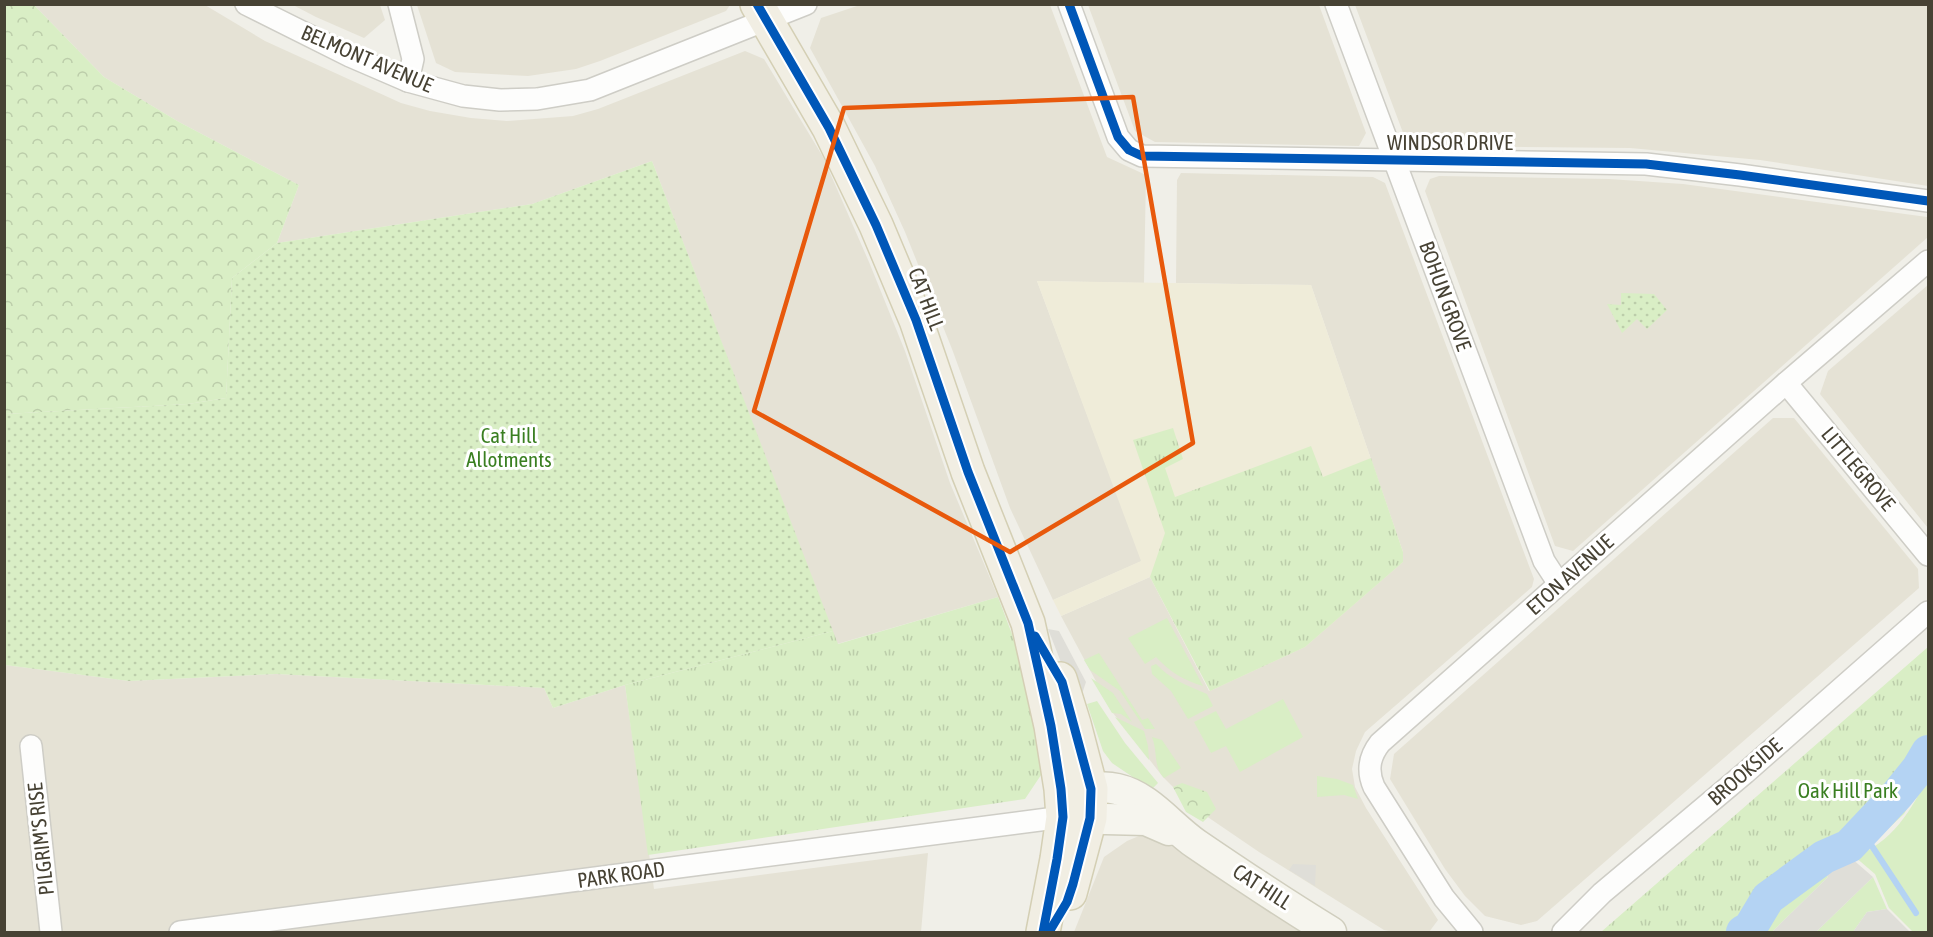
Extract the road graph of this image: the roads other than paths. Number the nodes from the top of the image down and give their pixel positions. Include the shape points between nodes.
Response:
1 (246, 4) edge
2 (399, 4) edge
3 (806, 4) edge
4 (1069, 4) edge
5 (1336, 4) edge
6 (761, 12) edge
7 (408, 81) junction
8 (1394, 160) junction
9 (1929, 201) edge
10 (1929, 261) edge
11 (1786, 383) junction
12 (1929, 555) edge
13 (1559, 584) junction
14 (1929, 612) edge
15 (31, 746) dead end
16 (1081, 808) junction
17 (51, 933) edge
18 (180, 933) edge
19 (1043, 933) edge
20 (1049, 933) edge
21 (1331, 933) edge
22 (1472, 933) edge
23 (1563, 933) edge

1 - 7 street, BELMONT AVENUE
2 - 7 street via 413,59
3 - 6 street, BELMONT AVENUE
4 - 8 street, WINDSOR DRIVE via 1118,137 1129,150 1142,156 1161,157
5 - 8 street, BOHUN GROVE
6 - 7 street, BELMONT AVENUE via 590,90 561,96 500,100 463,96
6 - 16 main road, CAT HILL via 829,128 896,270 968,472 1028,623 1061,789
8 - 9 street, WINDSOR DRIVE via 1646,164
8 - 13 street, BOHUN GROVE via 1544,561
10 - 11 street, ETON AVENUE
11 - 12 street, LITTLEGROVE
11 - 13 street, ETON AVENUE
13 - 22 street, ETON AVENUE via 1380,743 1369,765 1374,787 1450,907
14 - 23 street, BROOKSIDE via 1602,893
15 - 17 street, PILGRIM'S RISE
16 - 18 street, PARK ROAD
16 - 19 main road via 1058,859
16 - 20 main road via 1067,902
16 - 21 main road, CAT HILL via 1105,788 1131,794 1152,806 1193,842

